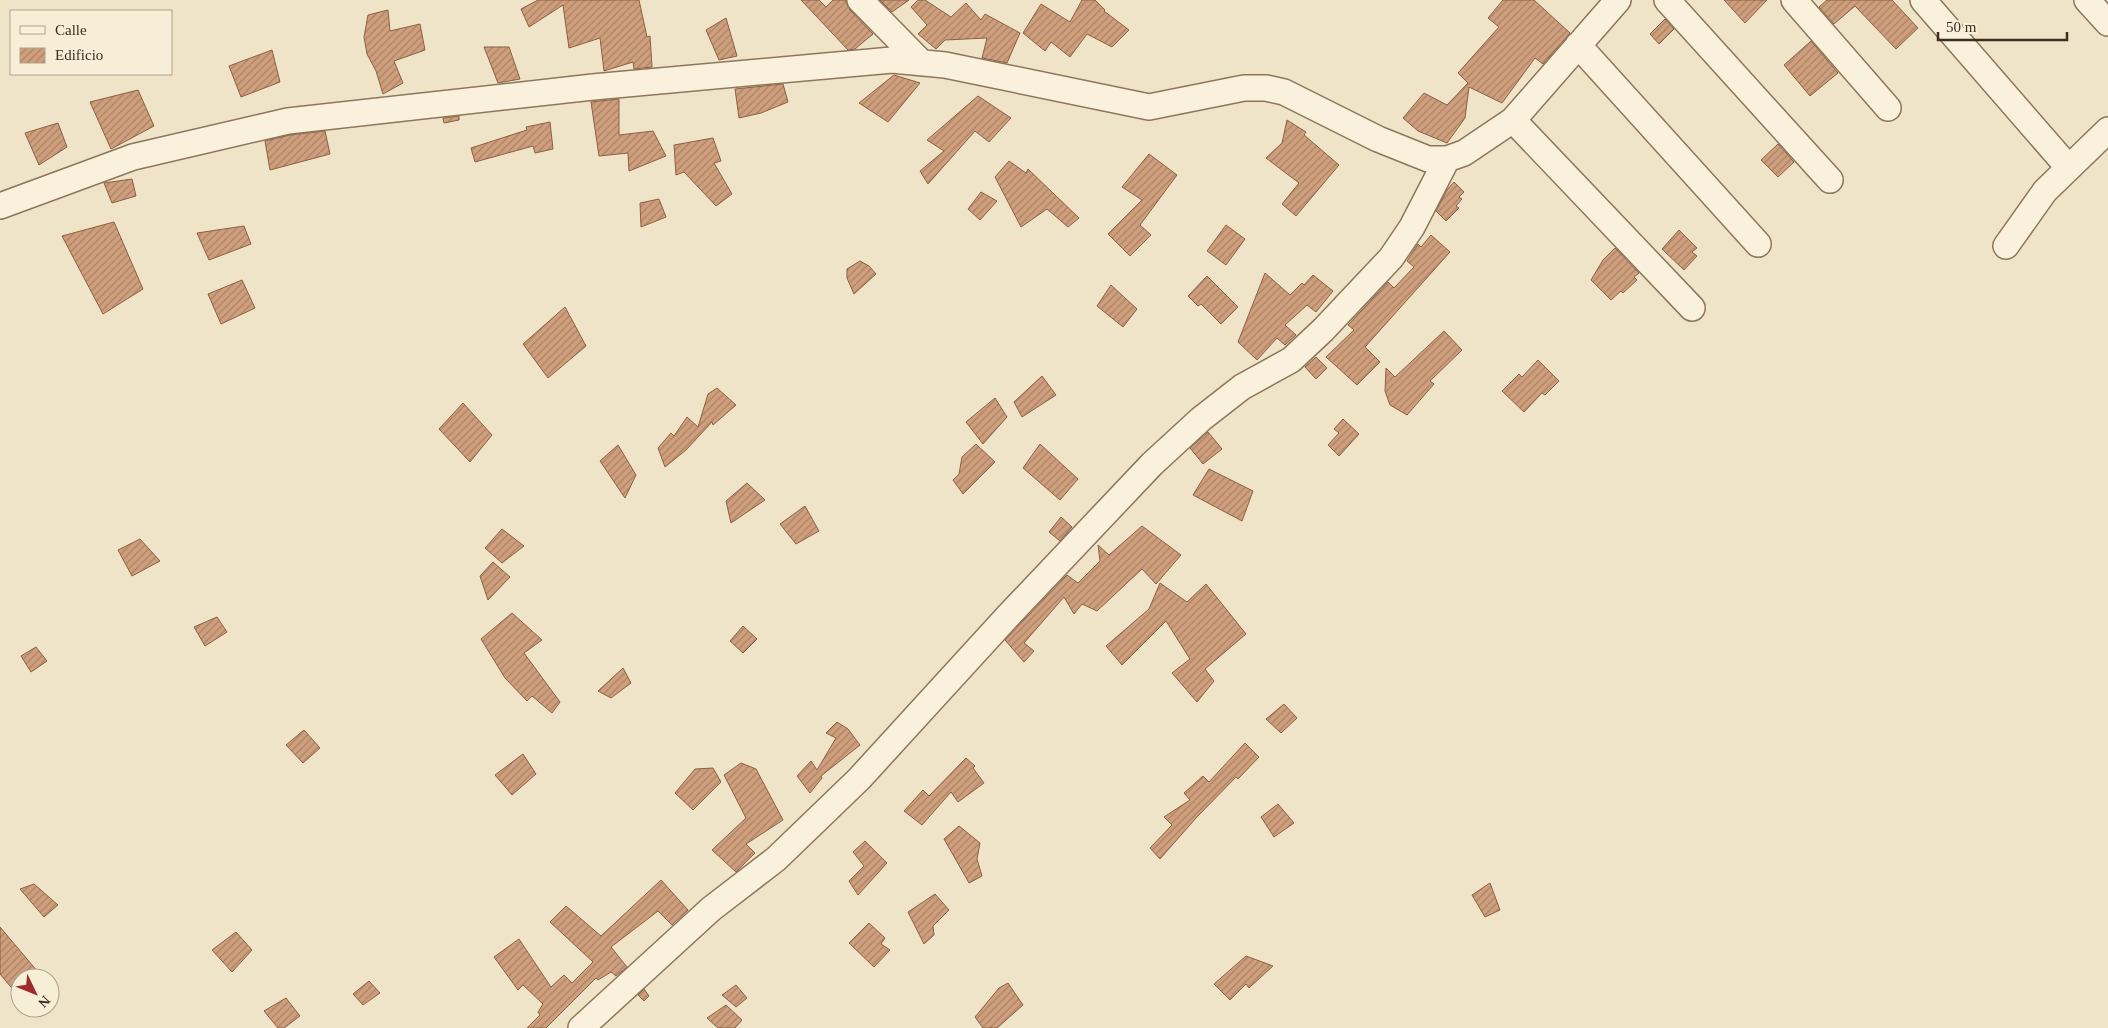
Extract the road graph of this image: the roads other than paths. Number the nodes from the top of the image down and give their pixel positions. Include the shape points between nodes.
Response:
1 (860, 0) edge
2 (1618, 0) edge
3 (1667, 0) edge
4 (1794, 0) edge
5 (1923, 0) edge
6 (2087, 0) edge
7 (2108, 23) edge
8 (1578, 45) junction
9 (922, 63) junction
10 (1888, 108) dead end
11 (1513, 120) junction
12 (2108, 130) edge
13 (1447, 159) junction
14 (2068, 167) junction
15 (1830, 180) dead end
16 (0, 206) edge
17 (1758, 244) dead end
18 (2006, 246) dead end
19 (1692, 308) dead end
20 (581, 1028) edge

1 - 9 street
2 - 8 street
3 - 15 street
4 - 10 street
5 - 14 street
6 - 7 street
8 - 11 street
8 - 17 street
9 - 13 street via 1149,107 1244,88 1266,88 1284,92 1378,139 1428,159
9 - 16 street via 892,60 622,84 288,120 133,157
11 - 13 street via 1464,153
11 - 19 street
12 - 14 street
13 - 20 street via 1412,227 1391,258 1323,330 1291,360 1242,387 1201,418 1008,616 859,779 776,859 711,909
14 - 18 street via 2045,191

